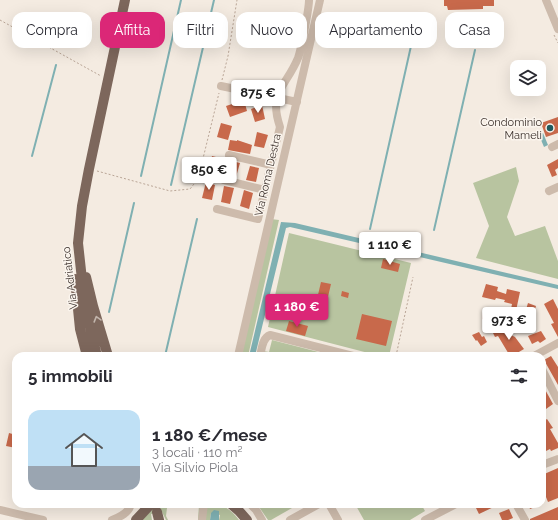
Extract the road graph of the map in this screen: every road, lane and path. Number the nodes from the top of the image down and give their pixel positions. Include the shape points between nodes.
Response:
1 (125, 0) edge
2 (237, 0) edge
3 (309, 0) edge
4 (320, 0) edge
5 (546, 0) edge
6 (0, 20) edge
7 (558, 29) edge
8 (108, 80) junction
9 (221, 86) junction
10 (276, 98) junction
11 (297, 102) junction
12 (229, 156) dead end
13 (271, 165) junction
14 (89, 169) junction
15 (224, 180) dead end
16 (558, 187) edge
17 (265, 190) junction
18 (549, 191) dead end
19 (82, 206) junction
20 (217, 209) dead end
21 (78, 243) junction
22 (413, 276) dead end
23 (557, 347) edge
24 (86, 352) edge
25 (96, 352) edge
26 (107, 352) edge
27 (239, 352) edge
28 (261, 352) edge
29 (337, 352) edge
30 (397, 352) edge
31 (545, 352) edge
32 (546, 377) edge
33 (558, 401) edge
34 (558, 459) edge
35 (546, 464) edge
36 (130, 508) edge
37 (139, 508) edge
38 (204, 508) edge
39 (238, 508) edge
40 (254, 508) edge
41 (312, 508) edge
42 (331, 508) edge
43 (448, 508) edge
44 (518, 508) edge
45 (0, 510) edge
46 (155, 512) edge
47 (138, 518) edge
48 (43, 520) edge
49 (112, 520) edge
50 (202, 520) edge
51 (247, 520) edge
52 (262, 520) edge
53 (290, 520) edge
54 (338, 520) edge
55 (425, 520) edge
56 (525, 520) edge

1 - 8 main road, Via Adriatico
2 - 9 path
3 - 10 street via 298,58
4 - 11 street, Via Roma Destra
5 - 7 street
6 - 8 path
8 - 14 main road, Via Adriatico
9 - 10 street
9 - 14 path via 198,179 190,189 170,191
10 - 11 street
10 - 13 street via 276,115 280,127
11 - 27 street, Via Roma Destra
12 - 13 street
13 - 17 street
14 - 19 main road, Via Adriatico
15 - 17 street
16 - 18 street
17 - 20 street via 258,219
19 - 21 main road, Via Adriatico
26 -> 19 main road via 86,277
21 - 24 main road via 75,287 80,329
21 - 25 main road, Via Adriatico via 85,307
22 - 30 path
23 - 31 street
28 - 29 street via 267,336 270,335
32 - 33 street
34 - 35 street
36 - 49 street
37 - 47 main road
38 - 50 street
39 - 51 main road
40 - 52 street
41 - 53 street
42 - 54 street
43 - 55 street
44 - 56 street
45 - 48 street
46 - 47 main road

